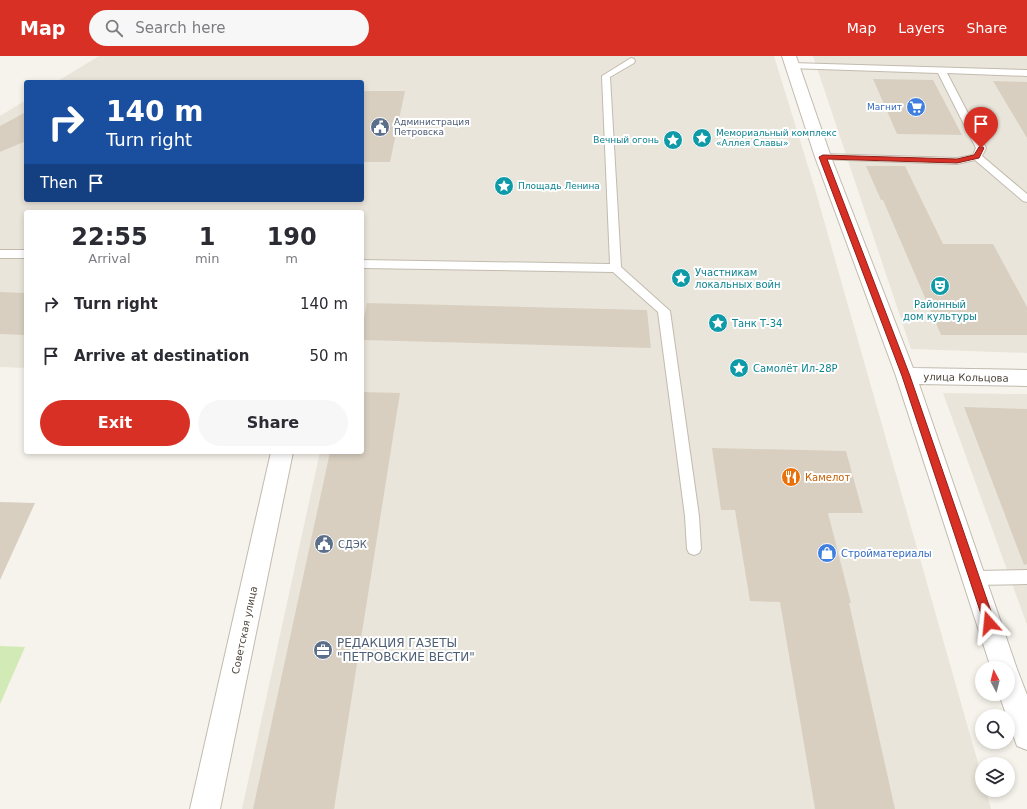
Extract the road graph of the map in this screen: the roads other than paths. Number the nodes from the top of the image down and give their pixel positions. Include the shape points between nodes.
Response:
1 (634, 58) edge
2 (791, 61) edge
3 (941, 70) junction
4 (1027, 73) edge
5 (823, 157) junction
6 (977, 157) junction
7 (1027, 199) edge
8 (0, 254) edge
9 (24, 254) edge
10 (364, 264) edge
11 (616, 268) junction
12 (906, 376) junction
13 (1027, 378) edge
14 (282, 454) edge
15 (694, 550) dead end
16 (1027, 577) edge
17 (974, 578) junction
18 (1002, 661) edge
19 (1015, 700) edge
20 (1027, 736) edge
21 (206, 809) edge

1 - 11 lane via 606,76
2 - 3 lane
2 - 5 street
3 - 4 lane
3 - 6 lane via 981,148
5 - 6 lane via 957,161
5 - 12 street
6 - 7 lane
8 - 9 lane
10 - 11 lane
11 - 15 lane via 664,311 692,516
12 - 13 street, улица Кольцова
12 - 17 street
14 - 21 street, Советская улица
16 - 17 lane
17 - 18 street
19 - 20 street

